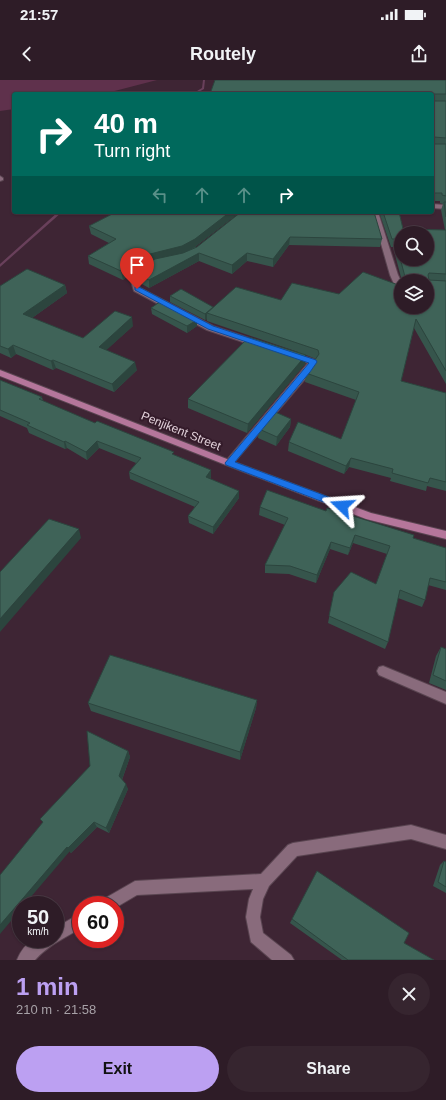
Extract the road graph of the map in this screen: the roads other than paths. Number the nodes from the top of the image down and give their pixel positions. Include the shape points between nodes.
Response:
1 (434, 206) edge
2 (446, 207) edge
3 (376, 214) edge
4 (160, 263) edge
5 (394, 275) edge
6 (263, 346) edge
7 (285, 353) edge
8 (0, 373) edge
9 (229, 463) junction
10 (446, 535) edge
11 (383, 671) dead end
12 (446, 698) edge
13 (446, 842) edge
14 (264, 881) junction
15 (122, 896) edge
16 (35, 948) edge
17 (25, 960) edge
18 (286, 960) edge

1 - 2 street
3 - 5 street
4 - 6 street via 133,275 137,289 210,328
7 - 9 street via 313,362
8 - 9 main road, Penjikent Street
9 - 10 main road, Penjikent Street via 370,516
11 - 12 street
13 - 14 street via 411,832 293,850
14 - 15 street via 136,888
14 - 18 street via 256,899 253,917 256,937
16 - 17 street

